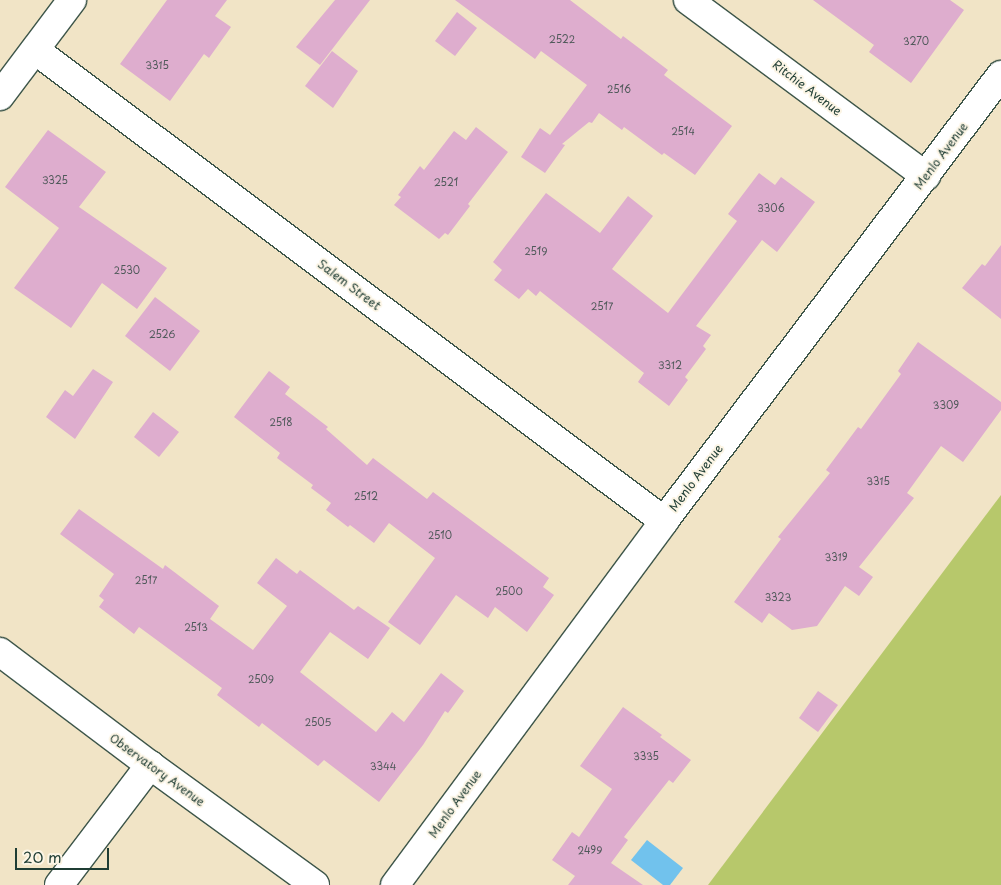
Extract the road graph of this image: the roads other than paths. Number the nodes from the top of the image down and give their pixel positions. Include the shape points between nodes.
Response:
1 (72, 0) edge
2 (688, 0) edge
3 (35, 50) junction
4 (1001, 75) edge
5 (0, 96) edge
6 (926, 176) junction
7 (664, 521) junction
8 (0, 652) edge
9 (150, 765) junction
10 (59, 885) edge
11 (315, 885) edge
12 (395, 885) edge

1 - 3 street
2 - 6 street, Ritchie Avenue
3 - 5 street
3 - 7 street, Salem Street
4 - 6 street, Menlo Avenue
6 - 7 street, Menlo Avenue
7 - 12 street, Menlo Avenue
8 - 9 street, Observatory Avenue
9 - 10 street
9 - 11 street, Observatory Avenue

